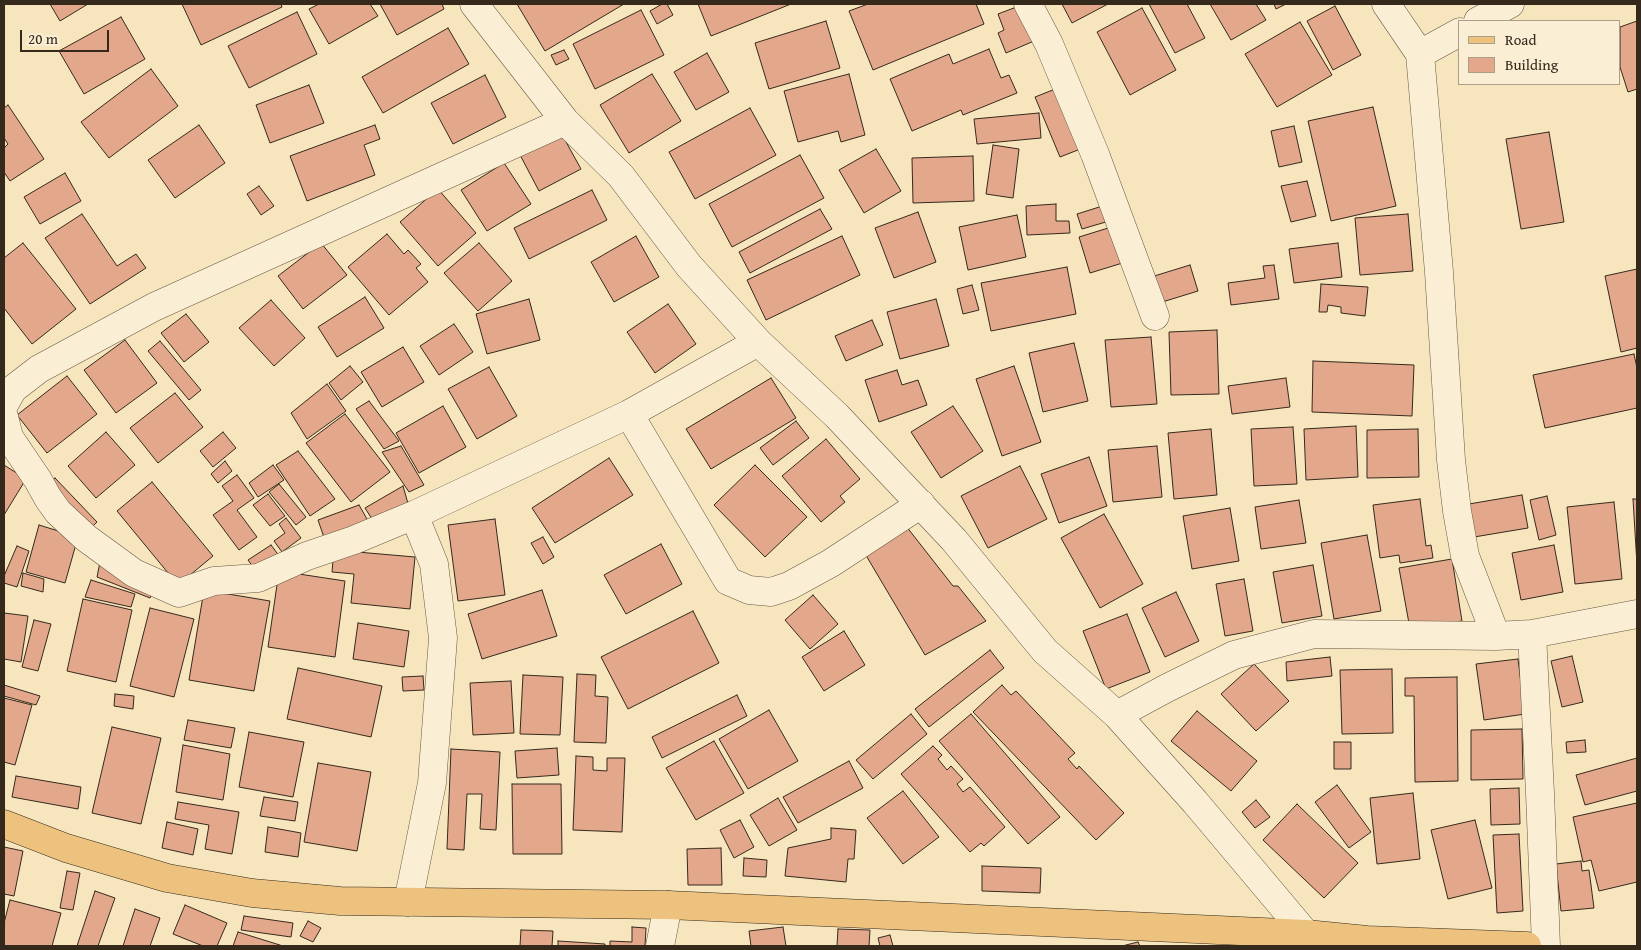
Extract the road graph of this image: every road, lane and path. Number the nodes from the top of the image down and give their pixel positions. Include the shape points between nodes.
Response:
1 (474, 4) edge
2 (1028, 4) edge
3 (1386, 4) edge
4 (1510, 4) edge
5 (1480, 20) edge
6 (1458, 33) edge
7 (1420, 54) junction
8 (565, 121) junction
9 (1155, 316) dead end
10 (758, 342) junction
11 (4, 405) edge
12 (629, 414) junction
13 (4, 417) edge
14 (921, 504) junction
15 (414, 515) junction
16 (1637, 614) edge
17 (1532, 634) junction
18 (1496, 636) junction
19 (1117, 715) junction
20 (4, 824) edge
21 (408, 902) junction
22 (668, 905) junction
23 (1306, 934) junction
24 (1369, 943) edge
25 (660, 946) edge
26 (1527, 946) edge
27 (1546, 946) edge

1 - 8 street
2 - 9 street via 1049,44 1095,154
3 - 7 street
4 - 5 street
6 - 7 street
7 - 18 street via 1457,511 1465,556
8 - 10 street via 621,176 688,266
8 - 11 street via 154,307 39,368 13,389
10 - 12 street
10 - 14 street via 837,416
12 - 14 street via 728,580 749,590 771,592 789,586 831,563
12 - 15 street
13 - 15 street via 9,438 58,512 86,538 134,573 179,593 214,581 258,578
14 - 19 street via 1045,651
15 - 21 street via 434,564 443,638 432,783
16 - 17 street
17 - 18 street
17 - 27 street
18 - 19 street via 1314,634 1234,655
19 - 23 street
20 - 21 main road via 66,848 167,878 252,893 340,901
21 - 22 main road
22 - 23 main road
22 - 25 street
23 - 24 main road
24 - 26 main road

